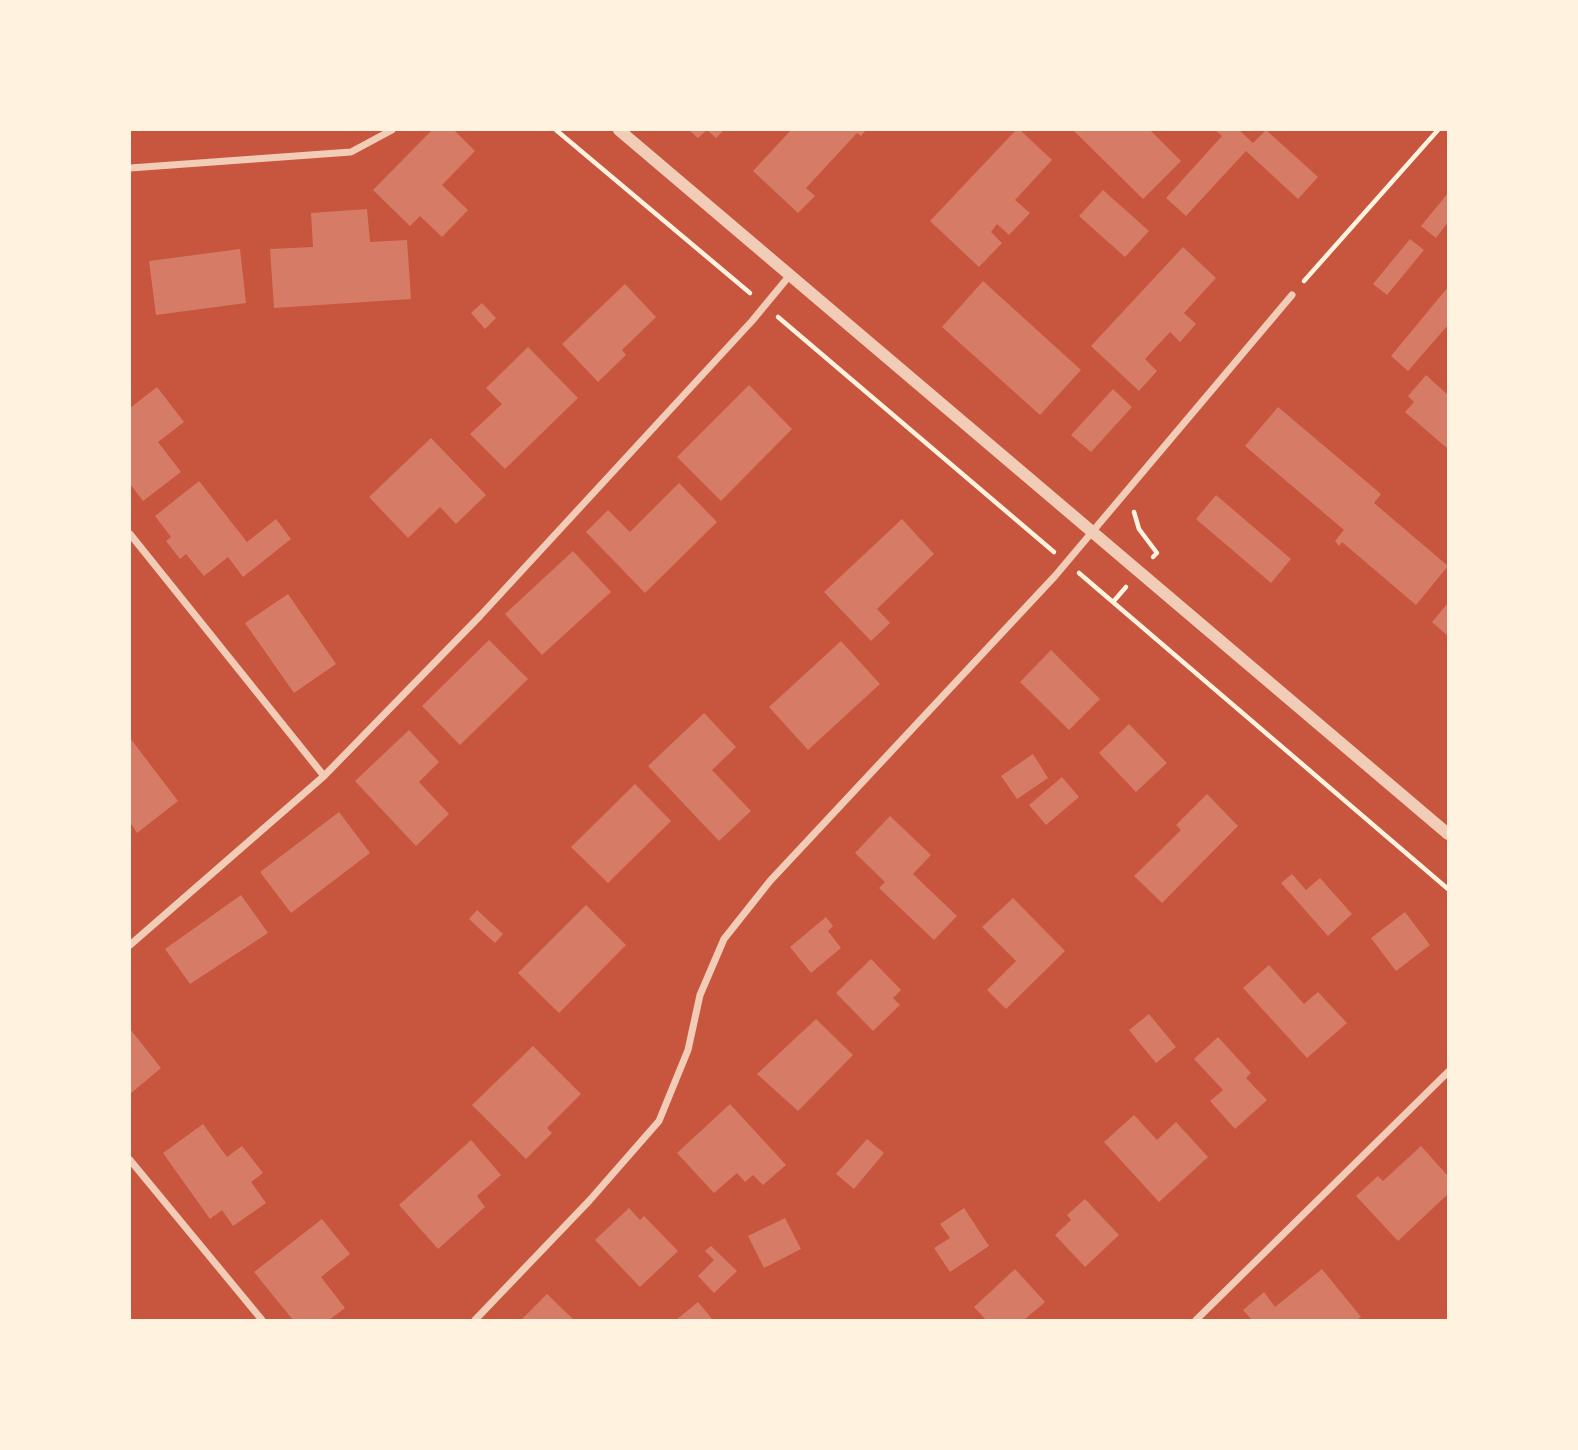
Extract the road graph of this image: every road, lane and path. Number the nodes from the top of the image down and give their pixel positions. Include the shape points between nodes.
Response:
1 (392, 130) edge
2 (556, 130) edge
3 (619, 130) edge
4 (1438, 130) edge
5 (130, 168) edge
6 (790, 275) junction
7 (1293, 295) joint
8 (765, 305) junction
9 (1094, 532) junction
10 (130, 534) edge
11 (1067, 563) junction
12 (324, 776) junction
13 (1448, 834) edge
14 (1448, 889) edge
15 (130, 945) edge
16 (1448, 1072) edge
17 (130, 1160) edge
18 (262, 1321) edge
19 (475, 1321) edge
20 (1196, 1321) edge

1 - 5 street via 351,152
2 - 8 path
3 - 6 street
4 - 7 path
6 - 8 street
6 - 9 street
7 - 9 street
8 - 11 path
8 - 12 street via 480,617
9 - 11 street
9 - 13 street
10 - 12 street
11 - 14 path
11 - 19 street via 771,881 724,939 700,995 688,1050 659,1121
12 - 15 street
16 - 20 street
17 - 18 street

